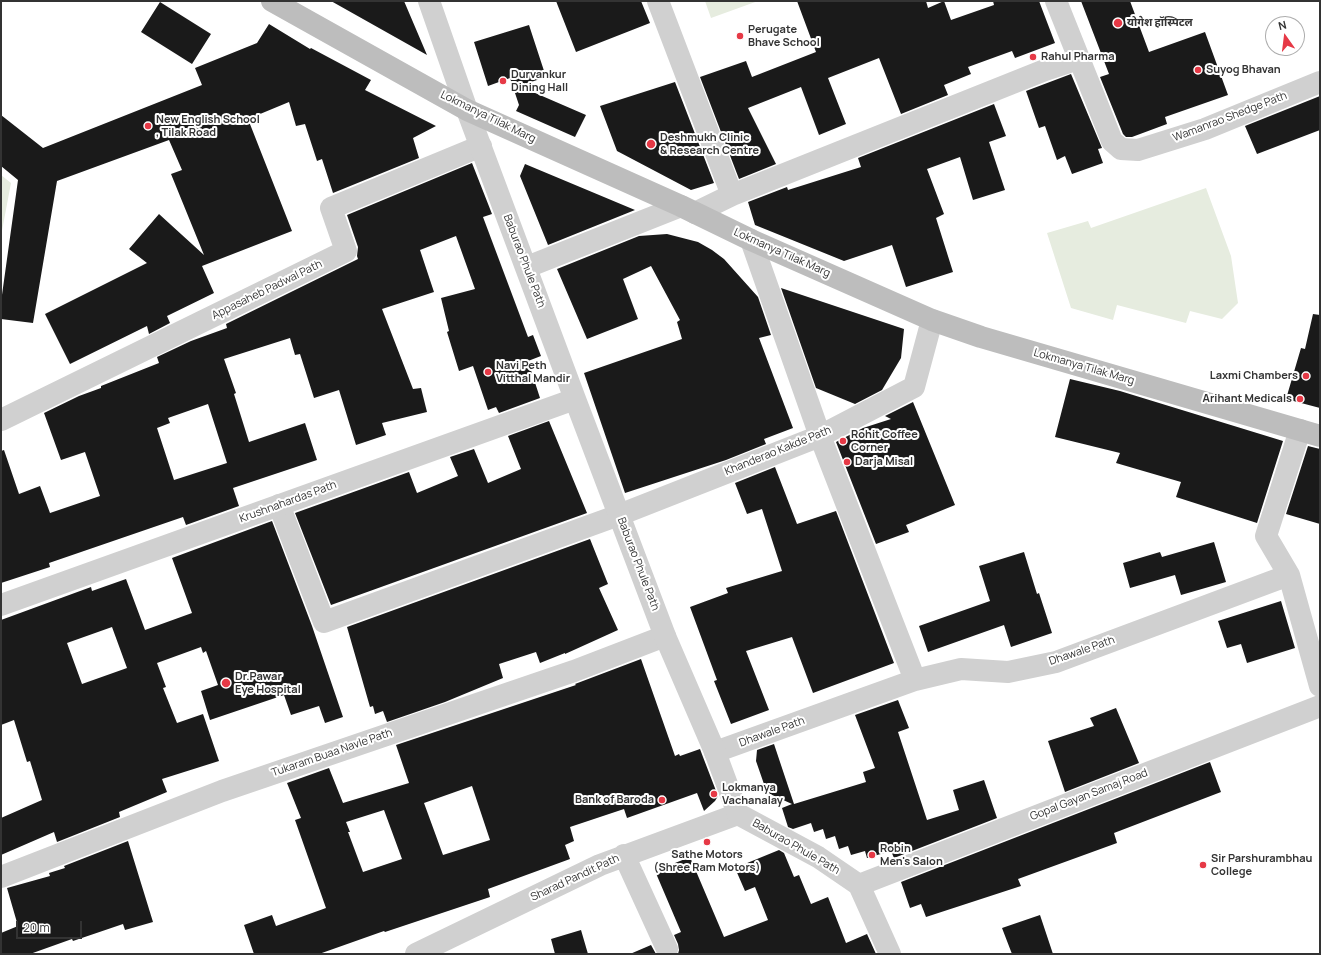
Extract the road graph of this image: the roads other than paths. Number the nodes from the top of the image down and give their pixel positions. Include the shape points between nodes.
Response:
1 (272, 1) edge
2 (429, 1) edge
3 (658, 1) edge
4 (1056, 1) edge
5 (1078, 59) junction
6 (1320, 82) edge
7 (467, 110) junction
8 (481, 146) junction
9 (732, 195) junction
10 (688, 209) junction
11 (751, 240) junction
12 (526, 267) junction
13 (932, 320) junction
14 (574, 399) junction
15 (1, 420) edge
16 (1300, 430) junction
17 (820, 436) junction
18 (1320, 436) edge
19 (279, 505) junction
20 (619, 515) junction
21 (1289, 575) junction
22 (1, 605) edge
23 (666, 636) junction
24 (915, 680) junction
25 (1320, 686) edge
26 (1320, 706) edge
27 (715, 752) junction
28 (738, 814) junction
29 (624, 856) junction
30 (1, 877) edge
31 (859, 884) junction
32 (667, 948) dead end
33 (416, 954) edge
34 (890, 954) edge

1 - 7 main road, Lokmanya Tilak Marg
2 - 7 street, Baburao Phule Path
3 - 9 street
4 - 5 street, Wamanrao Shedge Path
5 - 6 street, Wamanrao Shedge Path via 1112,141 1121,149 1138,150 1205,129
5 - 9 street
7 - 8 street, Baburao Phule Path
7 - 10 main road, Lokmanya Tilak Marg
8 - 12 street, Baburao Phule Path
8 - 15 street, Appasaheb Padwal Path via 331,208 346,251
9 - 10 street
10 - 11 main road, Lokmanya Tilak Marg
10 - 12 street
11 - 13 main road, Lokmanya Tilak Marg
11 - 17 street
12 - 14 street, Baburao Phule Path
13 - 16 main road, Lokmanya Tilak Marg via 981,337
13 - 17 street, Khanderao Kakde Path via 914,387
14 - 19 street, Krushnahardas Path
14 - 20 street, Baburao Phule Path
16 - 18 main road, Lokmanya Tilak Marg
16 - 21 street via 1266,536
17 - 20 street, Khanderao Kakde Path
17 - 24 street
19 - 20 street, Khanderao Kakde Path via 324,622
19 - 22 street, Krushnahardas Path
20 - 23 street, Baburao Phule Path
21 - 24 street, Dhawale Path via 1056,662 1008,672 961,669
21 - 25 street
23 - 27 street, Baburao Phule Path
23 - 30 street, Tukaram Buaa Navle Path via 574,671 222,791
24 - 27 street, Dhawale Path
26 - 31 street, Gopal Gayan Samaj Road
27 - 28 street, Baburao Phule Path
28 - 29 street, Sharad Pandit Path
28 - 31 street, Baburao Phule Path via 818,857
29 - 32 street
29 - 33 street, Sharad Pandit Path via 600,865
31 - 34 street

